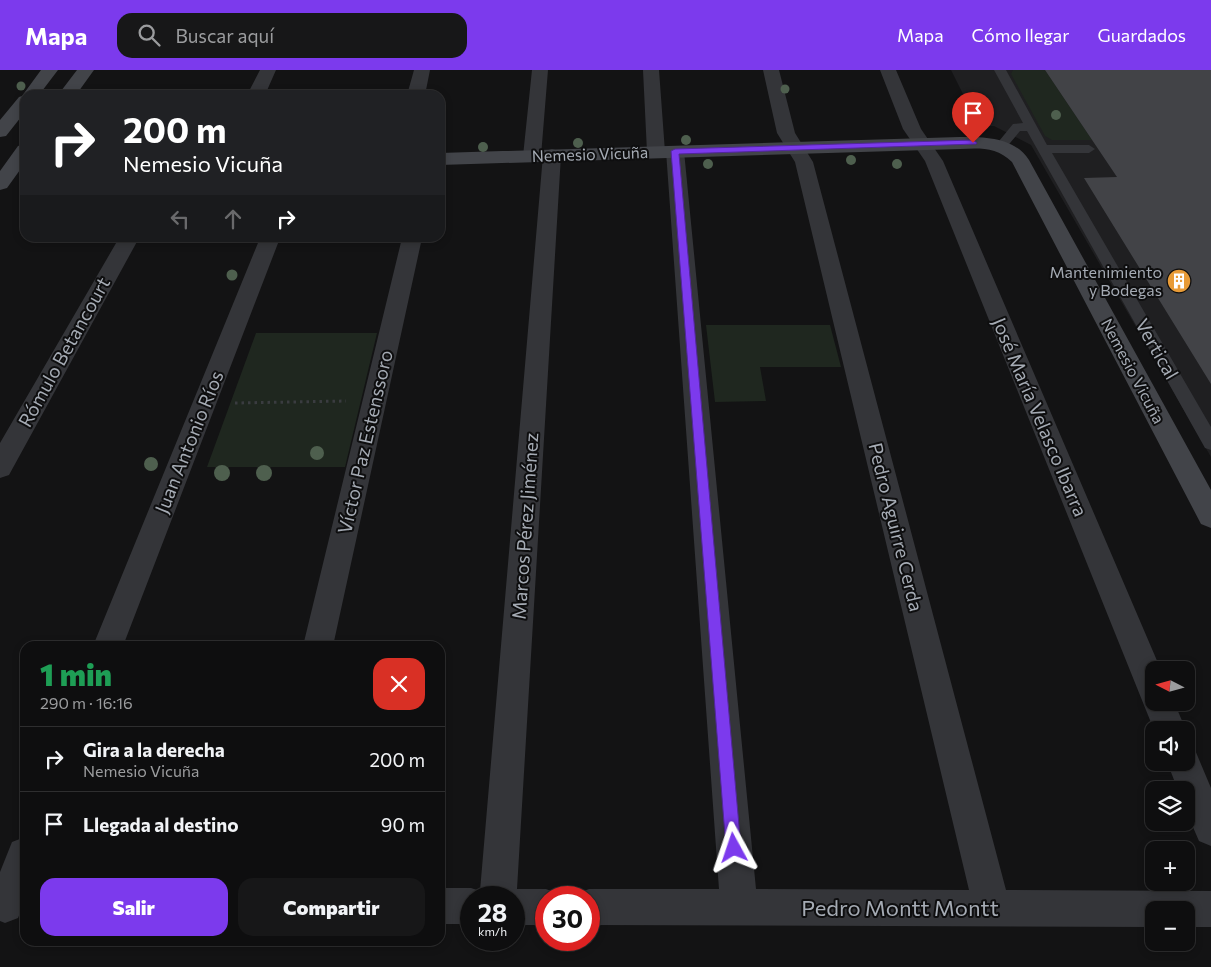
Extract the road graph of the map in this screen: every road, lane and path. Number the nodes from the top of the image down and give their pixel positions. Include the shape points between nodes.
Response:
1 (50, 70) edge
2 (86, 70) edge
3 (268, 70) edge
4 (422, 70) edge
5 (540, 70) edge
6 (651, 70) edge
7 (771, 70) edge
8 (888, 70) edge
9 (1000, 70) edge
10 (34, 90) edge
11 (71, 90) edge
12 (258, 90) edge
13 (417, 90) edge
14 (20, 107) edge
15 (1031, 126) junction
16 (0, 132) edge
17 (1006, 140) junction
18 (922, 144) junction
19 (795, 148) junction
20 (1089, 149) dead end
21 (1044, 150) junction
22 (666, 152) junction
23 (542, 155) junction
24 (20, 157) edge
25 (445, 159) edge
26 (8, 175) edge
27 (127, 242) edge
28 (268, 242) edge
29 (411, 242) edge
30 (374, 401) junction
31 (204, 403) junction
32 (1211, 443) edge
33 (0, 467) edge
34 (1211, 516) edge
35 (110, 641) edge
36 (319, 641) edge
37 (1145, 669) edge
38 (1187, 771) edge
39 (1211, 829) edge
40 (20, 872) edge
41 (499, 886) edge
42 (10, 905) edge
43 (445, 906) edge
44 (460, 906) edge
45 (600, 907) edge
46 (739, 907) junction
47 (992, 908) junction
48 (1211, 909) edge

1 - 10 street
2 - 11 street
3 - 12 street
4 - 13 street
5 - 23 street, Marcos Pérez Jiménez
6 - 22 street
7 - 19 street, Pedro Aguirre Cerda via 786,134
8 - 18 street, José María Velasco Ibarra
9 - 15 lane, Vertical
14 - 16 street
15 - 17 lane via 1017,127
15 - 21 lane, Vertical
17 - 18 street, Nemesio Vicuña
17 - 34 street, Nemesio Vicuña via 1020,160
18 - 19 street, Nemesio Vicuña
18 - 37 street, José María Velasco Ibarra via 934,162
19 - 22 street, Nemesio Vicuña
19 - 47 street, Pedro Aguirre Cerda via 806,170
20 - 21 lane
21 - 32 lane, Vertical
22 - 23 street, Nemesio Vicuña
22 - 46 street
23 - 25 street, Nemesio Vicuña
23 - 41 street, Marcos Pérez Jiménez
24 - 26 street
27 - 33 street, Rómulo Betancourt
28 - 31 street, Juan Antonio Ríos
29 - 30 street, Víctor Paz Estenssoro
30 - 31 path
30 - 36 street, Víctor Paz Estenssoro
31 - 35 street, Juan Antonio Ríos
38 - 39 street
40 - 42 street
43 - 44 street
45 - 46 street, Pedro Montt Montt
46 - 47 street, Pedro Montt Montt
47 - 48 street, Pedro Montt Montt

